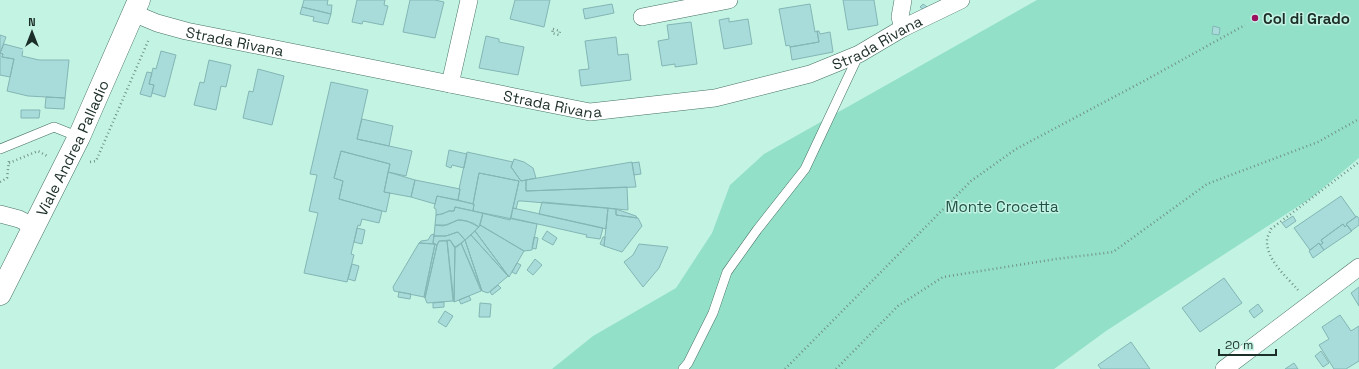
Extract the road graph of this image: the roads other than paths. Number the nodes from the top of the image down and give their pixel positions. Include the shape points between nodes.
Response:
1 (469, 0) edge
2 (729, 0) edge
3 (903, 0) edge
4 (961, 0) edge
5 (136, 6) edge
6 (642, 17) dead end
7 (903, 28) junction
8 (859, 54) junction
9 (450, 84) junction
10 (79, 137) junction
11 (2, 148) edge
12 (0, 214) edge
13 (35, 227) junction
14 (1359, 267) edge
15 (0, 294) edge
16 (683, 369) edge
17 (1224, 369) edge

1 - 9 street
2 - 6 street
3 - 7 street via 900,17
4 - 7 street, Strada Rivana
5 - 9 street, Strada Rivana via 157,23 186,31
5 - 10 main road, Viale Andrea Palladio
7 - 8 street, Strada Rivana
8 - 9 street, Strada Rivana via 810,74 715,98 590,112
8 - 16 lane via 805,169 727,272 713,313
10 - 11 lane via 54,127
10 - 13 main road, Viale Andrea Palladio
12 - 13 street
13 - 15 main road, Viale Andrea Palladio
14 - 17 street

